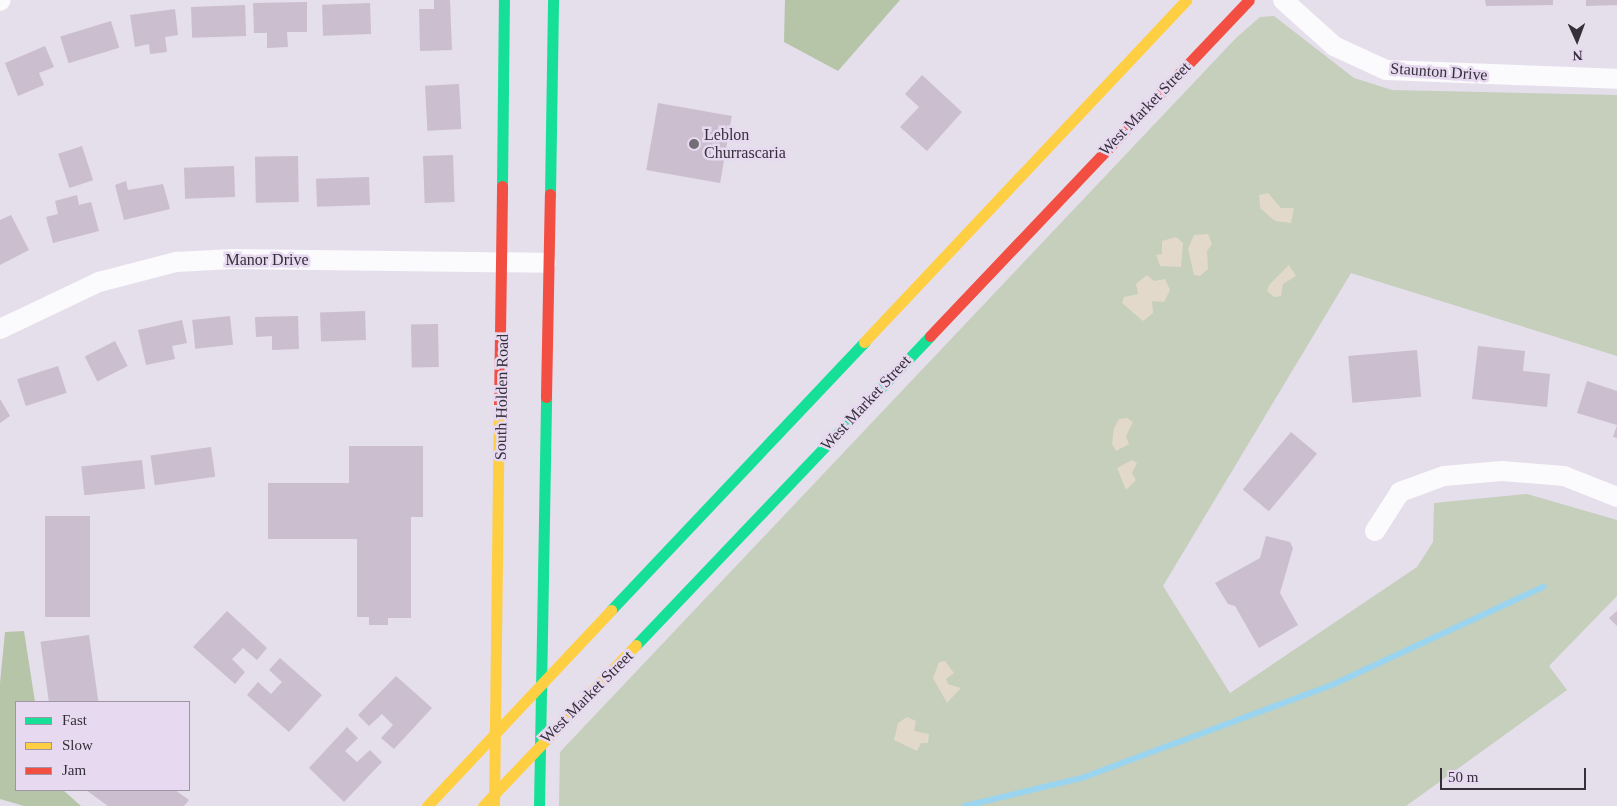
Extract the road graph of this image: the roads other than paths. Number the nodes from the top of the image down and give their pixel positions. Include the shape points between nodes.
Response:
1 (504, 0) edge
2 (553, 0) edge
3 (1186, 0) edge
4 (1250, 0) edge
5 (1284, 0) edge
6 (1617, 79) edge
7 (503, 262) junction
8 (546, 263) junction
9 (0, 329) edge
10 (1617, 497) edge
11 (1375, 531) dead end
12 (543, 686) junction
13 (498, 732) junction
14 (540, 745) junction
15 (494, 800) edge
16 (427, 806) edge
17 (483, 806) edge
18 (539, 806) edge

1 - 7 main road, South Holden Road
2 - 8 main road
3 - 12 main road
4 - 14 main road, West Market Street via 671,612
5 - 6 street, Staunton Drive via 1334,46 1386,70
7 - 8 street, Manor Drive
7 - 9 street, Manor Drive via 233,259 176,262 99,282
7 - 13 main road, South Holden Road
8 - 12 main road
10 - 11 street via 1564,476 1502,471 1444,476 1400,492
12 - 13 main road
12 - 14 main road
13 - 15 main road, South Holden Road
13 - 16 main road
14 - 15 main road, West Market Street
14 - 18 main road
15 - 17 main road, West Market Street

